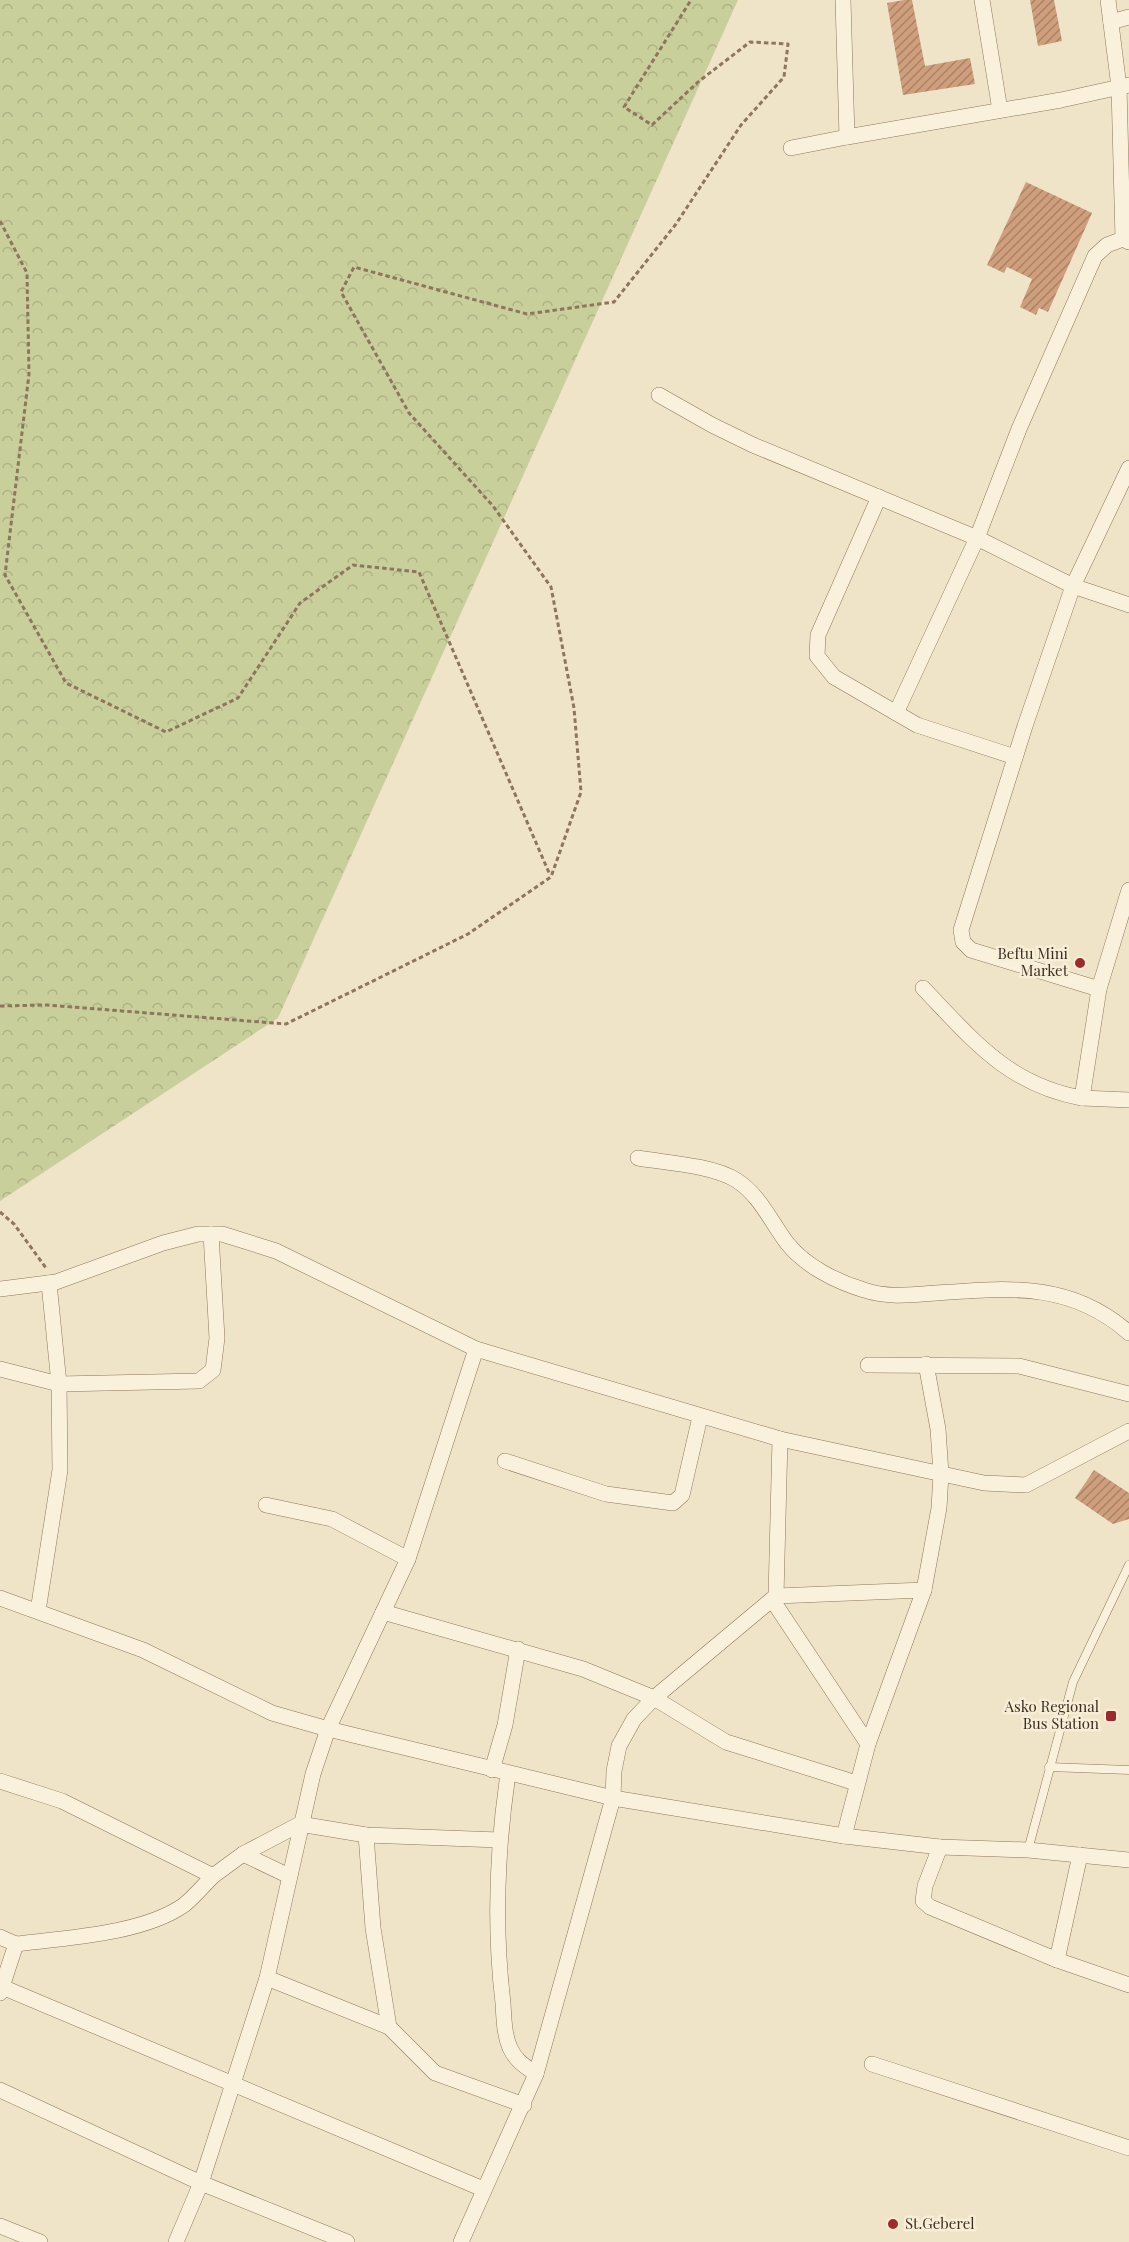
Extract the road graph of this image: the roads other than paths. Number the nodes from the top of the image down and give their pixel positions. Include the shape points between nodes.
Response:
1 (843, 0) edge
2 (982, 0) edge
3 (1108, 0) edge
4 (1129, 16) edge
5 (1111, 22) junction
6 (1124, 86) edge
7 (1000, 110) junction
8 (847, 137) junction
9 (791, 148) dead end
10 (1126, 241) edge
11 (659, 395) dead end
12 (1129, 468) edge
13 (879, 497) junction
14 (977, 538) junction
15 (1073, 586) junction
16 (1129, 605) edge
17 (896, 712) junction
18 (1015, 757) junction
19 (1129, 890) edge
20 (923, 988) dead end
21 (1100, 989) junction
22 (1082, 1098) junction
23 (1129, 1100) edge
24 (638, 1158) dead end
25 (211, 1234) junction
26 (52, 1283) junction
27 (0, 1289) edge
28 (1129, 1334) edge
29 (476, 1348) junction
30 (926, 1364) junction
31 (868, 1365) dead end
32 (0, 1369) edge
33 (59, 1384) junction
34 (1129, 1394) edge
35 (700, 1417) junction
36 (1129, 1431) edge
37 (780, 1439) junction
38 (505, 1461) dead end
39 (941, 1474) junction
40 (266, 1505) dead end
41 (408, 1559) junction
42 (1129, 1565) edge
43 (924, 1590) junction
44 (775, 1599) junction
45 (2, 1602) edge
46 (38, 1611) junction
47 (383, 1612) junction
48 (518, 1649) junction
49 (654, 1698) junction
50 (328, 1729) junction
51 (868, 1744) junction
52 (1049, 1767) junction
53 (492, 1770) junction
54 (1129, 1770) edge
55 (508, 1774) junction
56 (0, 1781) edge
57 (856, 1783) junction
58 (613, 1798) junction
59 (300, 1824) junction
60 (366, 1835) junction
61 (844, 1836) junction
62 (498, 1840) junction
63 (939, 1846) junction
64 (1028, 1850) junction
65 (243, 1854) junction
66 (1080, 1855) junction
67 (1129, 1860) edge
68 (213, 1876) junction
69 (289, 1876) junction
70 (0, 1937) edge
71 (16, 1944) junction
72 (1057, 1960) junction
73 (267, 1978) junction
74 (1129, 1985) edge
75 (1, 1990) edge
76 (389, 2027) junction
77 (872, 2064) dead end
78 (536, 2074) junction
79 (234, 2085) junction
80 (0, 2090) edge
81 (524, 2105) junction
82 (1129, 2148) edge
83 (201, 2183) junction
84 (483, 2189) junction
85 (0, 2226) edge
86 (40, 2242) edge
87 (176, 2242) edge
88 (347, 2242) edge
89 (461, 2242) edge

1 - 8 street
2 - 7 street
3 - 5 street
4 - 5 street
5 - 6 street
6 - 7 street
6 - 10 street
7 - 8 street
8 - 9 street
10 - 14 street via 1107,245 1095,256 1019,429
11 - 13 street via 712,426
12 - 15 street
13 - 14 street
13 - 17 street via 818,635 817,656 834,677
14 - 15 street
14 - 17 street
15 - 16 street
15 - 18 street
17 - 18 street via 917,725
18 - 21 street via 962,930 963,942 971,950
19 - 21 street
20 - 22 street via 970,1038 1025,1081 1053,1093
21 - 22 street
22 - 23 street
24 - 28 street via 696,1167 736,1180 764,1207 788,1244 804,1260 864,1290 892,1296 1039,1290 1079,1302 1116,1322
25 - 26 street via 163,1243
25 - 29 street via 276,1251
25 - 33 street via 217,1338 213,1370 199,1381 183,1383
26 - 27 street
26 - 33 street
29 - 35 street
29 - 41 street
30 - 31 street
30 - 34 street via 1033,1367
30 - 39 street via 938,1429
32 - 33 street
33 - 46 street via 60,1470
35 - 37 street
35 - 38 street via 682,1495 673,1503 606,1494
36 - 39 street via 1026,1485
37 - 39 street
37 - 44 street
39 - 43 street
40 - 41 street via 332,1519
41 - 47 street
42 - 52 lane via 1073,1682
43 - 44 street
43 - 51 street
44 - 49 street
44 - 51 street
45 - 46 street
46 - 50 street via 143,1650 272,1713
47 - 48 street
47 - 50 street
48 - 49 street via 584,1669
48 - 53 street via 505,1725
49 - 57 street via 726,1742
49 - 58 street via 634,1719 619,1746
50 - 53 street
50 - 59 street
51 - 57 street
52 - 54 lane
52 - 64 lane
53 - 55 street
55 - 58 street
55 - 62 street
56 - 68 street via 62,1801
57 - 61 street
58 - 61 street
58 - 78 street
59 - 60 street
59 - 65 street
59 - 69 street
60 - 62 street
60 - 76 street via 373,1928
61 - 63 street
62 - 78 street via 500,1978 505,2031 518,2062
63 - 64 street
63 - 72 street via 925,1886 924,1900 930,1907
64 - 66 street
65 - 68 street
65 - 69 street
66 - 67 street
66 - 72 street
68 - 71 street via 184,1905 166,1915 122,1930
69 - 73 street
70 - 71 street
71 - 75 street
72 - 74 street
73 - 76 street
73 - 79 street
75 - 79 street
76 - 81 street via 435,2073
77 - 82 street
78 - 81 street
79 - 83 street
79 - 84 street
80 - 83 street
81 - 84 street
83 - 87 street
83 - 88 street
84 - 89 street
85 - 86 street

